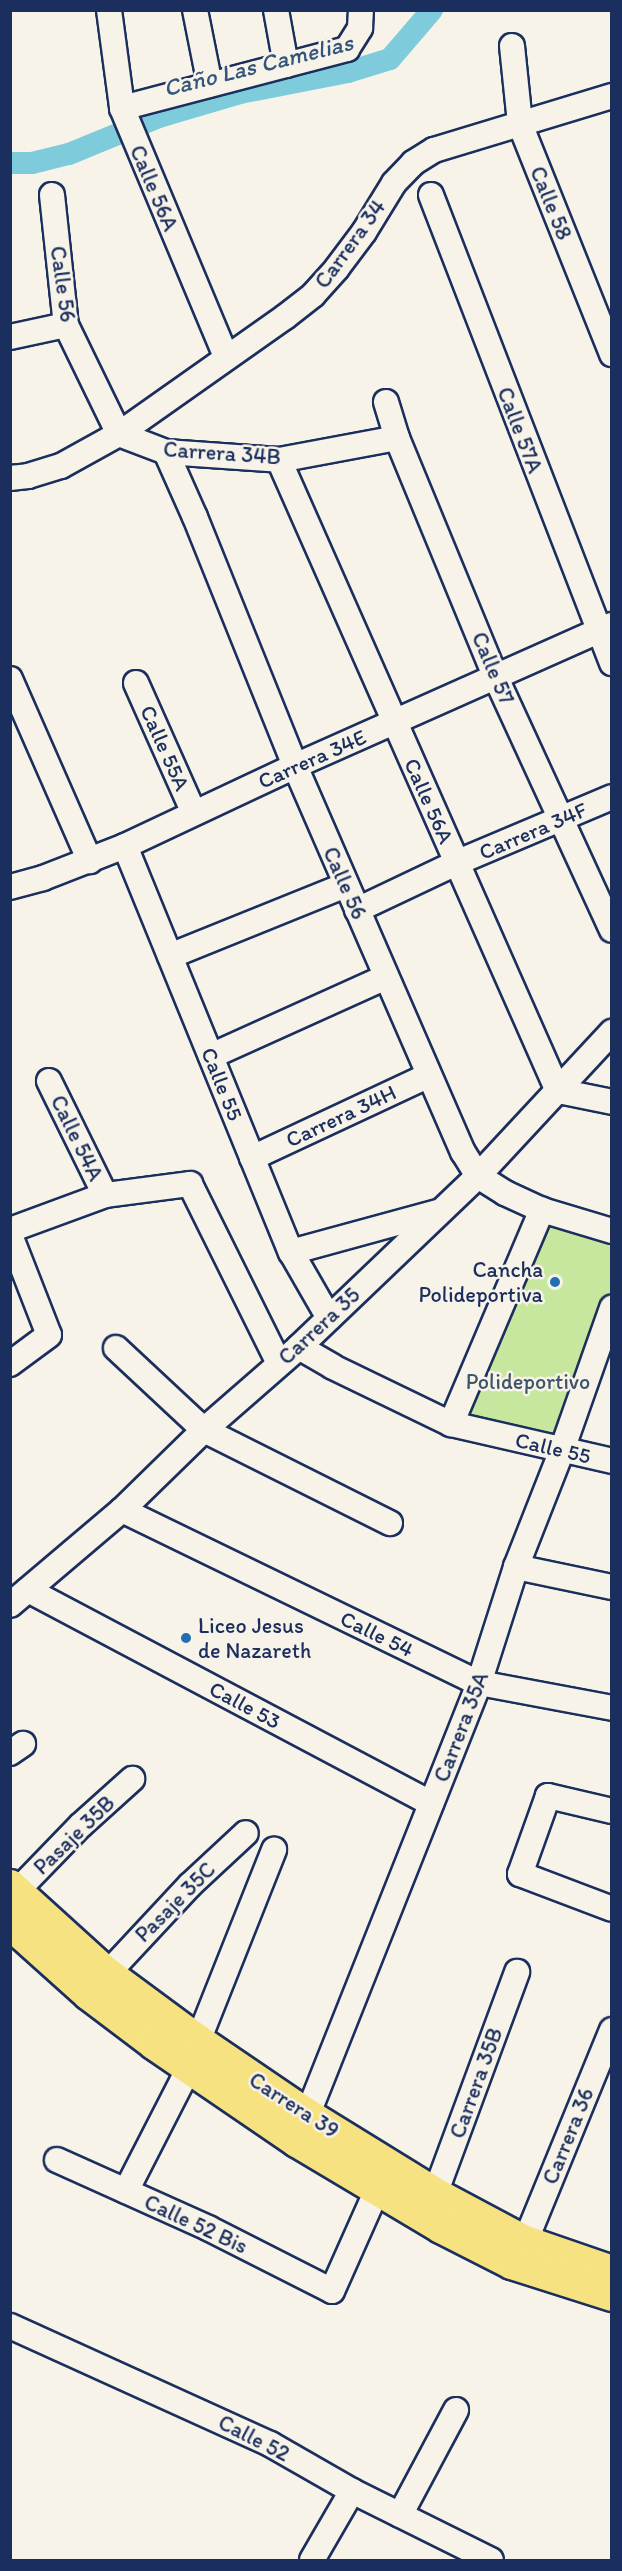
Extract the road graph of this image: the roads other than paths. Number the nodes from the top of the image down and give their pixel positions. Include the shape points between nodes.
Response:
1 (108, 10) edge
2 (195, 10) edge
3 (276, 10) edge
4 (361, 10) edge
5 (512, 46) dead end
6 (286, 65) junction
7 (210, 85) junction
8 (608, 103) edge
9 (124, 114) junction
10 (520, 124) junction
11 (52, 195) dead end
12 (431, 195) dead end
13 (66, 325) junction
14 (10, 337) edge
15 (612, 354) edge
16 (226, 357) junction
17 (386, 402) dead end
18 (119, 434) junction
19 (397, 438) junction
20 (166, 452) junction
21 (279, 460) junction
22 (10, 478) edge
23 (604, 628) edge
24 (612, 663) edge
25 (496, 678) junction
26 (10, 679) edge
27 (135, 682) dead end
28 (394, 723) junction
29 (295, 766) junction
30 (612, 797) edge
31 (194, 813) junction
32 (561, 819) junction
33 (125, 846) junction
34 (90, 861) junction
35 (456, 863) junction
36 (346, 885) junction
37 (10, 887) edge
38 (357, 910) junction
39 (612, 930) edge
40 (170, 956) junction
41 (386, 977) junction
42 (612, 1032) edge
43 (211, 1056) junction
44 (429, 1075) junction
45 (49, 1081) dead end
46 (558, 1091) junction
47 (612, 1102) edge
48 (252, 1158) junction
49 (478, 1176) junction
50 (105, 1195) junction
51 (542, 1210) junction
52 (440, 1211) junction
53 (10, 1230) edge
54 (612, 1231) edge
55 (10, 1235) edge
56 (291, 1252) junction
57 (612, 1308) edge
58 (329, 1318) junction
59 (299, 1347) junction
60 (117, 1348) dead end
61 (279, 1363) junction
62 (10, 1364) edge
63 (451, 1424) junction
64 (204, 1430) junction
65 (562, 1450) junction
66 (612, 1461) edge
67 (122, 1510) junction
68 (390, 1523) dead end
69 (516, 1567) junction
70 (612, 1587) edge
71 (19, 1598) edge
72 (479, 1683) junction
73 (612, 1708) edge
74 (132, 1779) dead end
75 (431, 1803) junction
76 (611, 1806) edge
77 (246, 1833) dead end
78 (274, 1850) dead end
79 (13, 1889) edge
80 (610, 1903) edge
81 (10, 1923) edge
82 (517, 1972) dead end
83 (107, 1974) junction
84 (612, 2030) edge
85 (194, 2054) junction
86 (302, 2128) junction
87 (57, 2160) dead end
88 (377, 2190) junction
89 (126, 2191) junction
90 (435, 2194) junction
91 (525, 2242) junction
92 (612, 2272) edge
93 (612, 2295) edge
94 (10, 2326) edge
95 (456, 2410) dead end
96 (352, 2491) junction
97 (400, 2515) junction
98 (312, 2560) edge
99 (491, 2560) edge

1 - 9 street, Calle 56A
2 - 7 street
3 - 6 street
4 - 6 street via 360,28 347,49
5 - 10 street, Calle 58
6 - 7 street
7 - 9 street
8 - 10 street, Carrera 34
9 - 16 street, Calle 56A
10 - 15 street, Calle 58
10 - 16 street, Carrera 34 via 434,150 412,163 394,183 364,232 313,294
11 - 13 street, Calle 56
12 - 23 street, Calle 57A
13 - 14 street
13 - 18 street, Calle 56
16 - 18 street, Carrera 34
17 - 19 street, Calle 57
18 - 20 street, Carrera 34B
18 - 22 street, Carrera 34 via 61,466
19 - 21 street, Carrera 34B
19 - 25 street, Calle 57
20 - 21 street, Carrera 34B
20 - 29 street, Calle 56
21 - 28 street, Calle 56A
23 - 24 street, Calle 57A
23 - 25 street, Carrera 34E
25 - 28 street, Carrera 34E
25 - 32 street, Calle 57
26 - 34 street
27 - 31 street, Calle 55A
28 - 29 street, Carrera 34E
28 - 35 street, Calle 56A
29 - 31 street, Carrera 34E
29 - 36 street, Calle 56
30 - 32 street, Carrera 34F
31 - 33 street, Carrera 34E
32 - 35 street, Carrera 34F
32 - 39 street, Calle 57
33 - 34 street, Carrera 34E
33 - 40 street, Calle 55
34 - 37 street, Carrera 34E
35 - 38 street, Carrera 34F
35 - 46 street, Calle 56A
36 - 38 street, Calle 56
36 - 40 street
38 - 41 street, Calle 56
40 - 43 street, Calle 55
41 - 43 street
41 - 44 street, Calle 56
42 - 46 street, Carrera 35
43 - 48 street, Calle 55
44 - 48 street, Carrera 34H
44 - 49 street, Calle 56 via 463,1152
45 - 50 street, Calle 54A
46 - 47 street
46 - 49 street, Carrera 35
48 - 56 street, Calle 55
49 - 51 street, Calle 56
49 - 52 street, Carrera 35
50 - 53 street
50 - 61 street via 190,1184
51 - 54 street, Calle 56
51 - 63 street
52 - 56 street
52 - 58 street, Carrera 35
55 - 62 street via 49,1335
56 - 58 street, Calle 55
57 - 65 street, Carrera 35A
58 - 59 street, Carrera 35
59 - 61 street, Carrera 35
59 - 63 street, Calle 55
60 - 64 street
61 - 64 street, Carrera 35
63 - 65 street, Calle 55
64 - 67 street, Carrera 35
64 - 68 street
65 - 66 street, Calle 55
65 - 69 street, Carrera 35A
67 - 71 street, Carrera 35
67 - 72 street, Calle 54
69 - 70 street
69 - 72 street, Carrera 35A
71 - 75 street, Calle 53
72 - 73 street, Calle 54
72 - 75 street, Carrera 35A
74 - 79 street, Pasaje 35B
75 - 86 street, Carrera 35A
76 - 80 street via 548,1797 520,1874
77 - 83 street, Pasaje 35C via 182,1893
78 - 85 street
79 - 83 main road, Carrera 39
81 - 85 main road, Carrera 39 via 89,1994
82 - 90 street, Carrera 35B
83 - 85 main road, Carrera 39
84 - 91 street, Carrera 36
85 - 86 main road, Carrera 39
85 - 89 street
86 - 88 main road, Carrera 39
86 - 90 main road, Carrera 39
87 - 89 street, Calle 52 Bis
88 - 89 street, Calle 52 Bis via 332,2291
88 - 93 main road, Carrera 39 via 512,2263
90 - 91 main road, Carrera 39
91 - 92 main road, Carrera 39
94 - 96 street, Calle 52 via 270,2444
95 - 97 street
96 - 97 street, Calle 52
96 - 98 street
97 - 99 street, Calle 52

